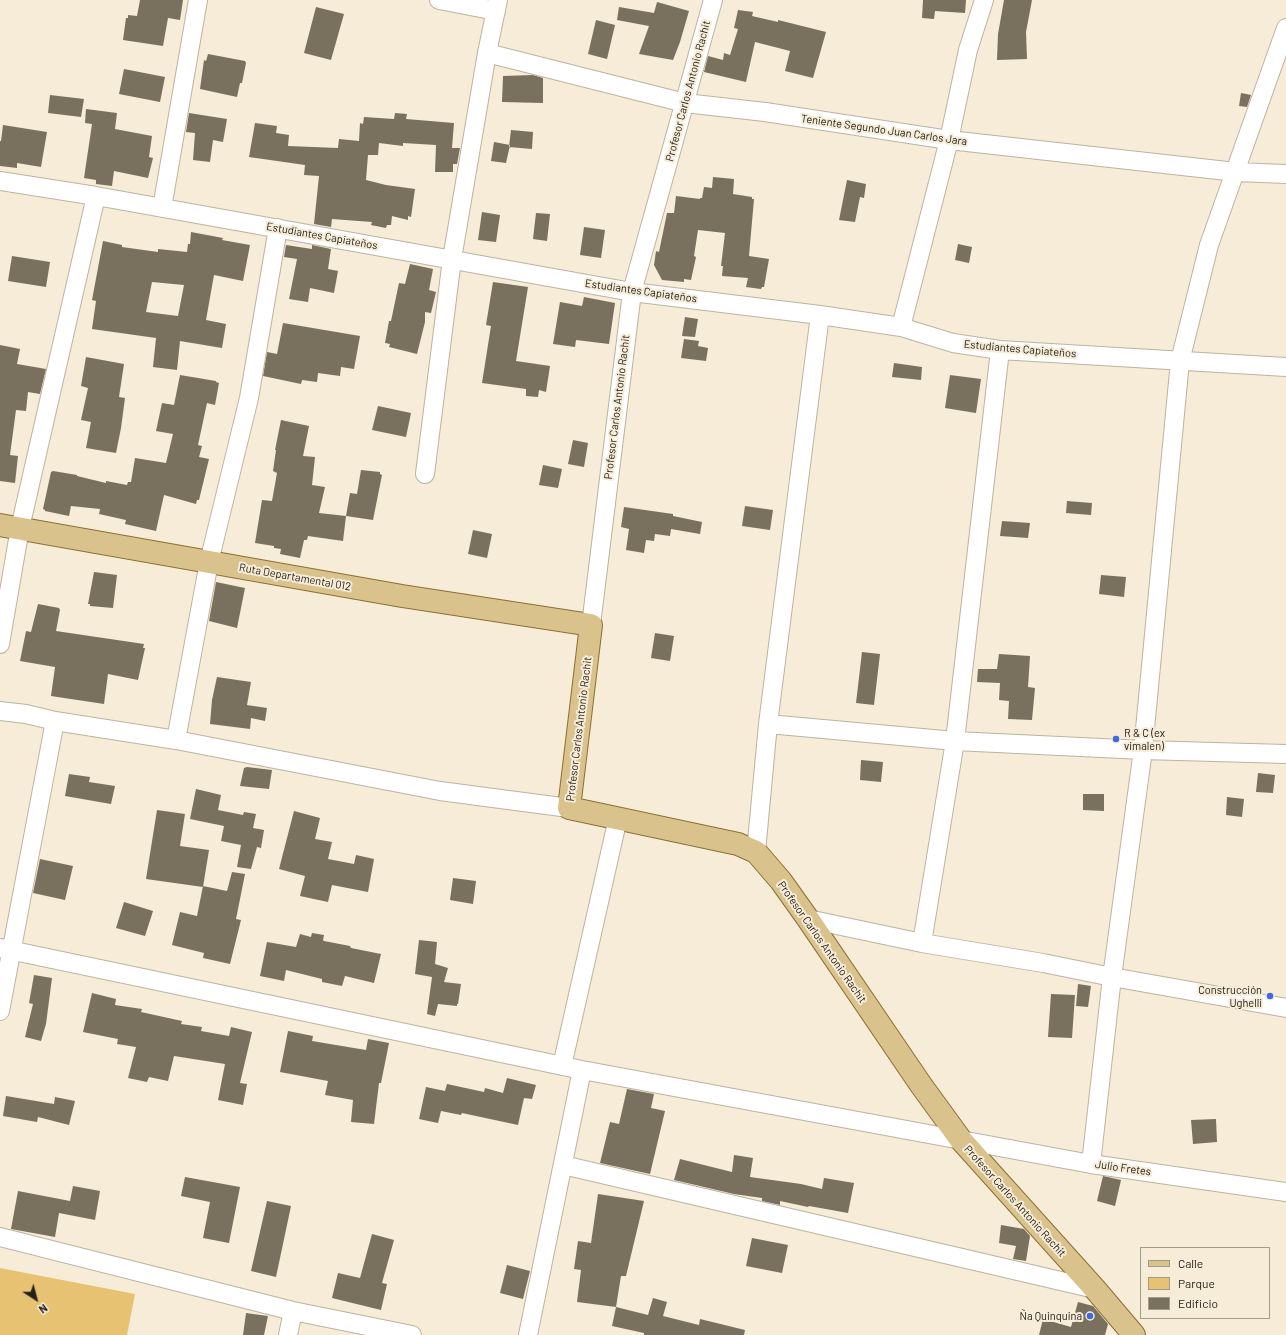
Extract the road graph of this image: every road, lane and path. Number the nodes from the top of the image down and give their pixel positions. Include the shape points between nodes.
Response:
1 (198, 0) edge
2 (438, 0) edge
3 (713, 0) edge
4 (984, 0) edge
5 (497, 6) edge
6 (1286, 28) edge
7 (486, 53) junction
8 (685, 102) junction
9 (949, 140) junction
10 (1236, 172) junction
11 (1286, 174) edge
12 (0, 181) edge
13 (96, 196) junction
14 (162, 208) junction
15 (278, 228) junction
16 (452, 260) junction
17 (632, 292) junction
18 (820, 315) junction
19 (901, 327) junction
20 (1000, 350) junction
21 (1180, 361) junction
22 (1286, 367) edge
23 (425, 474) dead end
24 (10, 526) edge
25 (209, 562) junction
26 (591, 625) junction
27 (0, 644) edge
28 (0, 710) edge
29 (55, 721) junction
30 (768, 724) junction
31 (176, 740) junction
32 (955, 741) junction
33 (1143, 750) junction
34 (1286, 754) edge
35 (569, 808) junction
36 (618, 818) junction
37 (756, 852) junction
38 (808, 919) junction
39 (922, 943) junction
40 (6, 949) edge
41 (1112, 977) junction
42 (1286, 1008) edge
43 (0, 1011) edge
44 (562, 1066) junction
45 (582, 1070) junction
46 (961, 1140) junction
47 (1091, 1164) junction
48 (563, 1165) junction
49 (1286, 1192) edge
50 (0, 1237) edge
51 (1095, 1289) junction
52 (293, 1311) junction
53 (288, 1335) edge
54 (412, 1335) edge
55 (528, 1335) edge
56 (1134, 1335) edge

1 - 14 street
2 - 5 street
3 - 8 street, Profesor Carlos Antonio Rachit
4 - 9 street via 968,50
5 - 7 street
6 - 10 street
7 - 8 street, Teniente Segundo Juan Carlos Jara
7 - 16 street
8 - 9 street, Teniente Segundo Juan Carlos Jara
8 - 17 street, Profesor Carlos Antonio Rachit
9 - 10 street, Teniente Segundo Juan Carlos Jara
9 - 19 street
10 - 11 street, Teniente Segundo Juan Carlos Jara
10 - 21 street via 1209,245
12 - 13 street, Estudiantes Capiateños
13 - 14 street, Estudiantes Capiateños
13 - 24 street
14 - 15 street, Estudiantes Capiateños
15 - 16 street, Estudiantes Capiateños
15 - 25 street via 249,398
16 - 17 street, Estudiantes Capiateños
16 - 23 street
17 - 18 street, Estudiantes Capiateños
17 - 26 street, Profesor Carlos Antonio Rachit
18 - 19 street, Estudiantes Capiateños
18 - 30 street
19 - 20 street, Estudiantes Capiateños via 953,343
20 - 21 street, Estudiantes Capiateños
20 - 32 street
21 - 22 street, Estudiantes Capiateños
21 - 33 street
24 - 25 main road, Ruta Departamental 012
24 - 27 street
25 - 26 main road, Ruta Departamental 012 via 402,596
25 - 31 street
26 - 35 main road, Profesor Carlos Antonio Rachit
28 - 29 street
29 - 31 street
29 - 40 street
30 - 32 street
30 - 37 street
31 - 35 street via 440,791
32 - 33 street
32 - 39 street
33 - 34 street
33 - 41 street
35 - 36 main road, Profesor Carlos Antonio Rachit
36 - 37 main road, Profesor Carlos Antonio Rachit via 738,844
36 - 44 street
37 - 38 main road, Profesor Carlos Antonio Rachit
38 - 39 street
38 - 46 main road, Profesor Carlos Antonio Rachit
39 - 41 street
40 - 43 street
40 - 44 street, Julio Fretes
41 - 42 street
41 - 47 street
44 - 45 street, Julio Fretes
45 - 46 street, Julio Fretes
45 - 48 street
46 - 47 street, Julio Fretes
46 - 51 main road, Profesor Carlos Antonio Rachit
47 - 49 street, Julio Fretes
48 - 51 street
48 - 55 street
50 - 52 street
51 - 56 main road, Profesor Carlos Antonio Rachit
52 - 53 street
52 - 54 street

